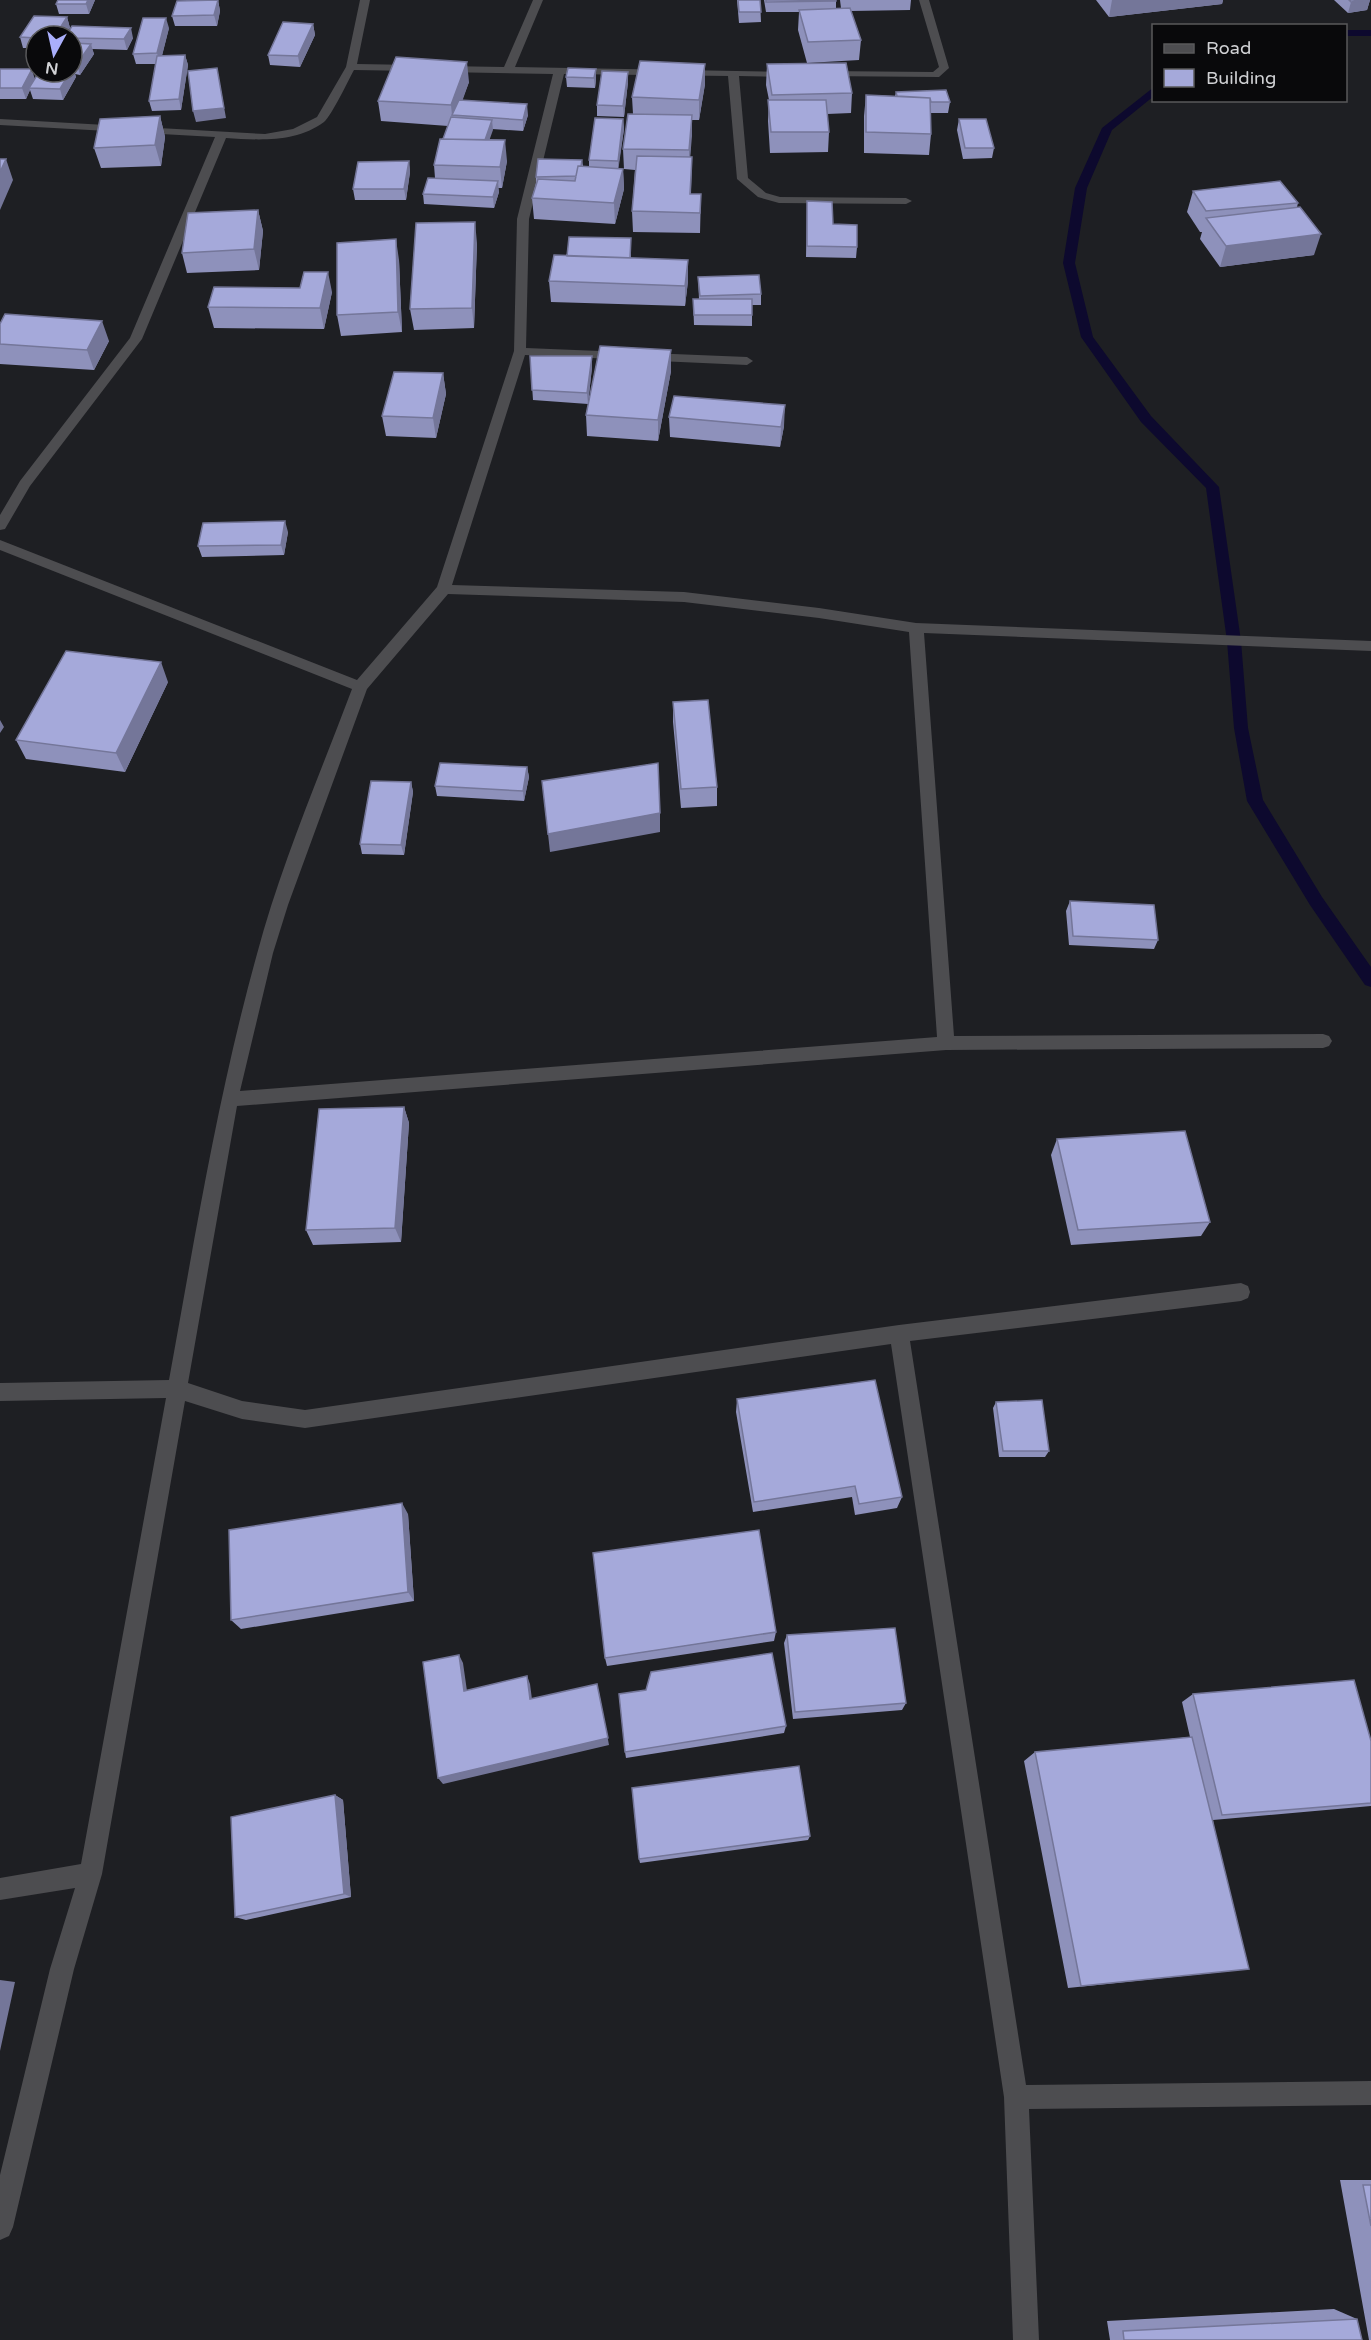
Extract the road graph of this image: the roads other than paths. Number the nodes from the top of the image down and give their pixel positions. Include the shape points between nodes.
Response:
1 (365, 0) edge
2 (538, 0) edge
3 (924, 0) edge
4 (351, 67) junction
5 (508, 70) junction
6 (559, 72) junction
7 (733, 73) junction
8 (805, 74) edge
9 (816, 74) edge
10 (0, 122) edge
11 (220, 136) junction
12 (906, 201) dead end
13 (520, 351) junction
14 (747, 361) dead end
15 (0, 526) edge
16 (0, 545) edge
17 (444, 589) junction
18 (916, 628) junction
19 (1371, 646) edge
20 (360, 687) junction
21 (1323, 1041) dead end
22 (946, 1043) junction
23 (230, 1099) junction
24 (1241, 1292) dead end
25 (899, 1334) junction
26 (178, 1389) junction
27 (0, 1392) edge
28 (92, 1874) junction
29 (0, 1889) edge
30 (1371, 2093) edge
31 (1016, 2097) junction
32 (0, 2227) edge
33 (1026, 2340) edge

1 - 4 street
2 - 5 street
3 - 9 street via 942,72
4 - 5 street
4 - 11 street via 321,119 296,132 265,137
5 - 6 street
6 - 7 street
6 - 13 street via 522,219
7 - 8 street
7 - 12 street via 743,179 762,195 779,200
10 - 11 street
11 - 15 street via 136,339 25,484
13 - 14 street
13 - 17 street
16 - 20 street
17 - 18 street via 684,597 819,612
17 - 20 street
18 - 19 street
18 - 22 street
20 - 23 street via 277,914
21 - 22 street
22 - 23 street
23 - 26 street
24 - 25 street
25 - 26 street via 304,1419 242,1410
25 - 31 street
26 - 27 street
26 - 28 street
28 - 29 street
28 - 32 street via 62,1969
30 - 31 street
31 - 33 street

